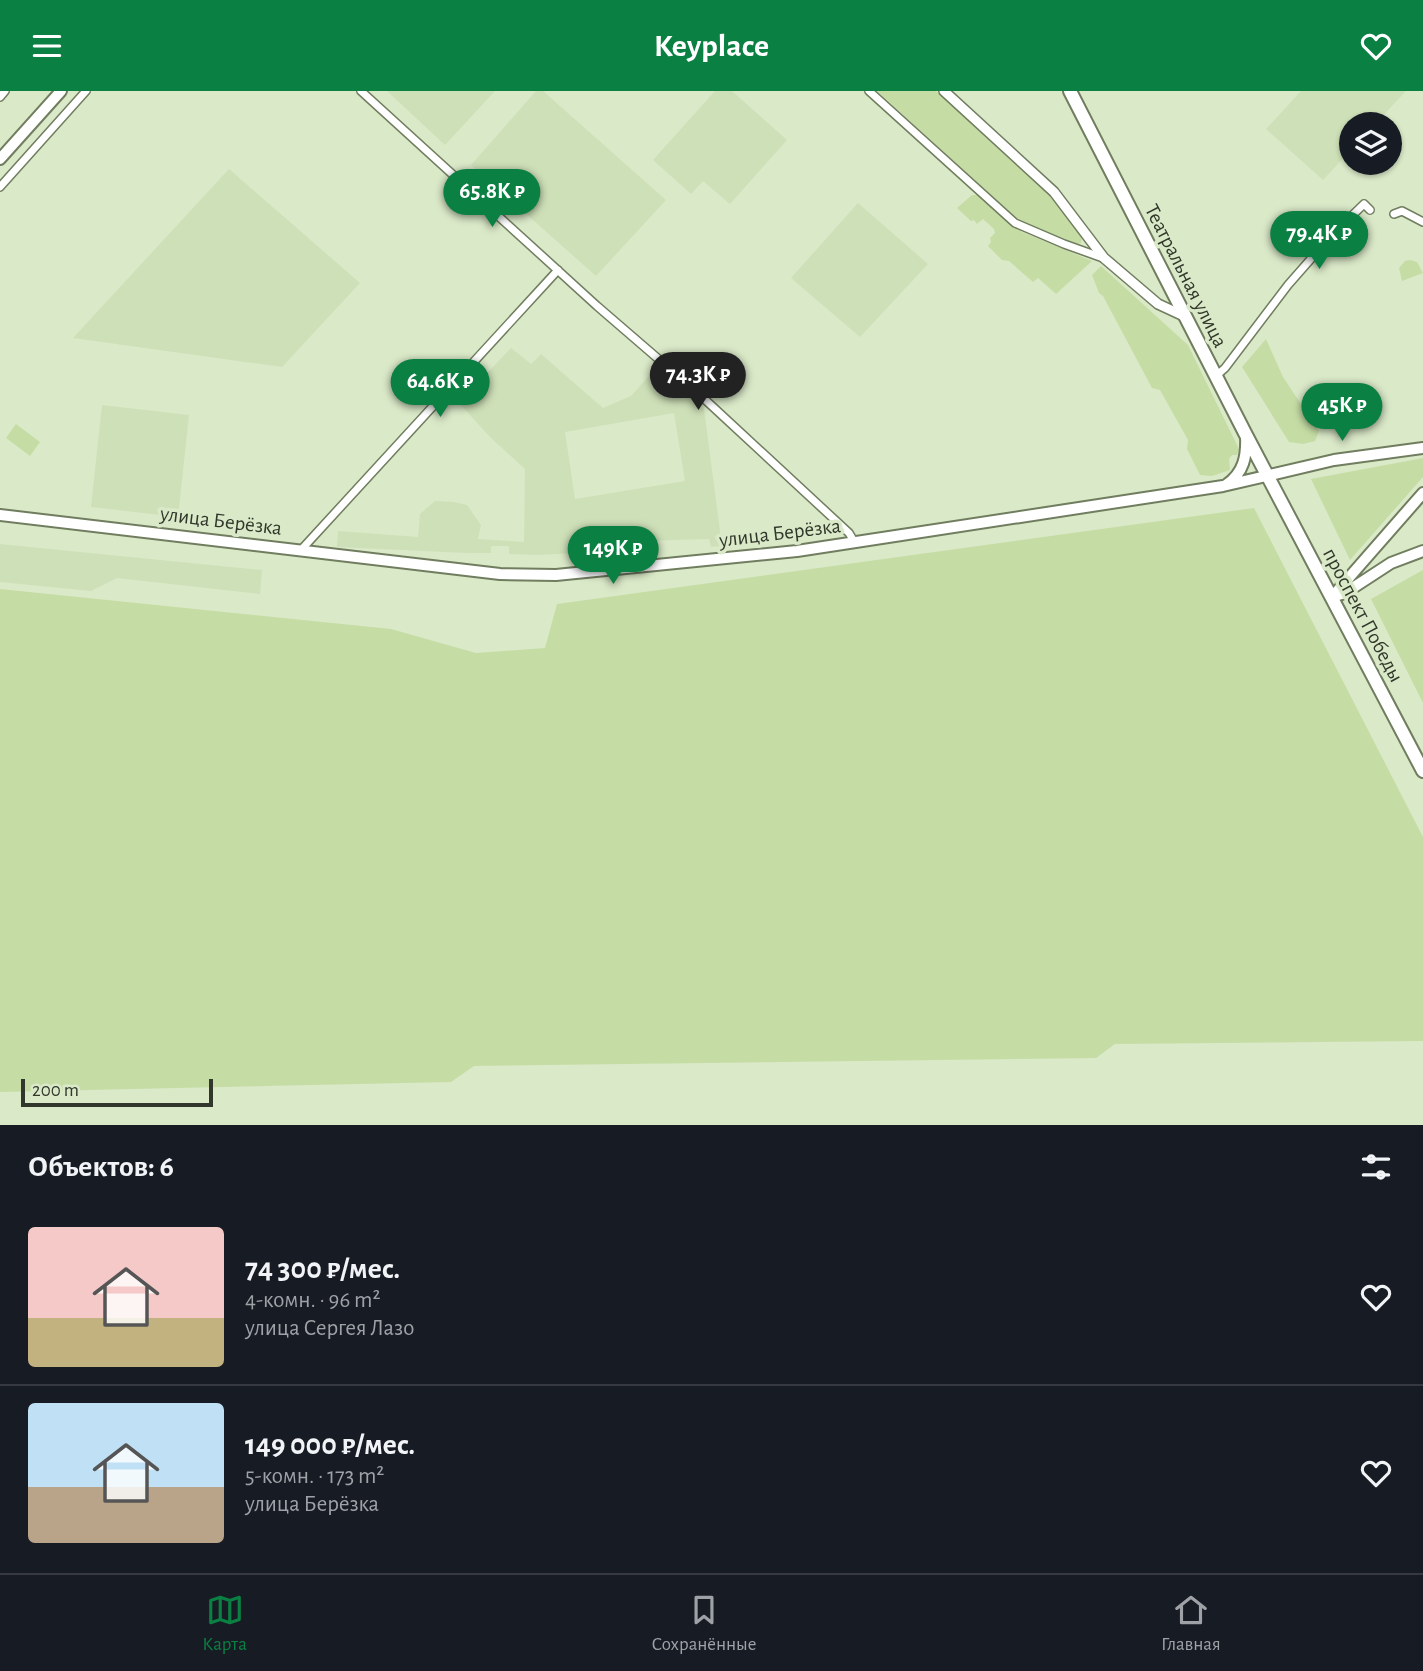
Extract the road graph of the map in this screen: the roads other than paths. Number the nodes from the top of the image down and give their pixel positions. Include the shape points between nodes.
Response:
1 (5, 91) edge
2 (61, 91) edge
3 (86, 91) edge
4 (361, 91) edge
5 (869, 91) edge
6 (944, 91) edge
7 (1070, 91) edge
8 (0, 97) edge
9 (0, 159) edge
10 (0, 187) edge
11 (1370, 210) dead end
12 (1394, 214) dead end
13 (1423, 222) edge
14 (1104, 258) junction
15 (558, 270) junction
16 (1186, 317) junction
17 (1216, 376) junction
18 (1246, 435) junction
19 (1423, 448) edge
20 (1269, 477) junction
21 (1223, 486) junction
22 (1423, 493) edge
23 (0, 515) edge
24 (855, 543) junction
25 (301, 550) junction
26 (1423, 551) edge
27 (1332, 597) junction
28 (1423, 771) edge

1 - 8 street
2 - 9 main road
3 - 10 street
4 - 15 street
5 - 14 street via 1015,223
6 - 14 street via 1054,191
7 - 16 main road, Театральная улица
11 - 17 street via 1364,204 1331,236
12 - 13 street via 1402,211
14 - 16 street via 1158,304
15 - 24 street via 758,447
15 - 25 street
16 - 17 main road, Театральная улица
17 - 18 main road, Театральная улица
18 - 20 main road, Театральная улица
18 - 21 main road via 1243,468
19 - 20 main road, улица Берёзка via 1321,463
20 - 21 main road, улица Берёзка
20 - 27 main road, проспект Победы
21 - 24 main road, улица Берёзка
22 - 27 main road
23 - 25 main road, улица Берёзка
24 - 25 main road, улица Берёзка via 531,576
26 - 27 main road via 1391,563
27 - 28 main road, проспект Победы

